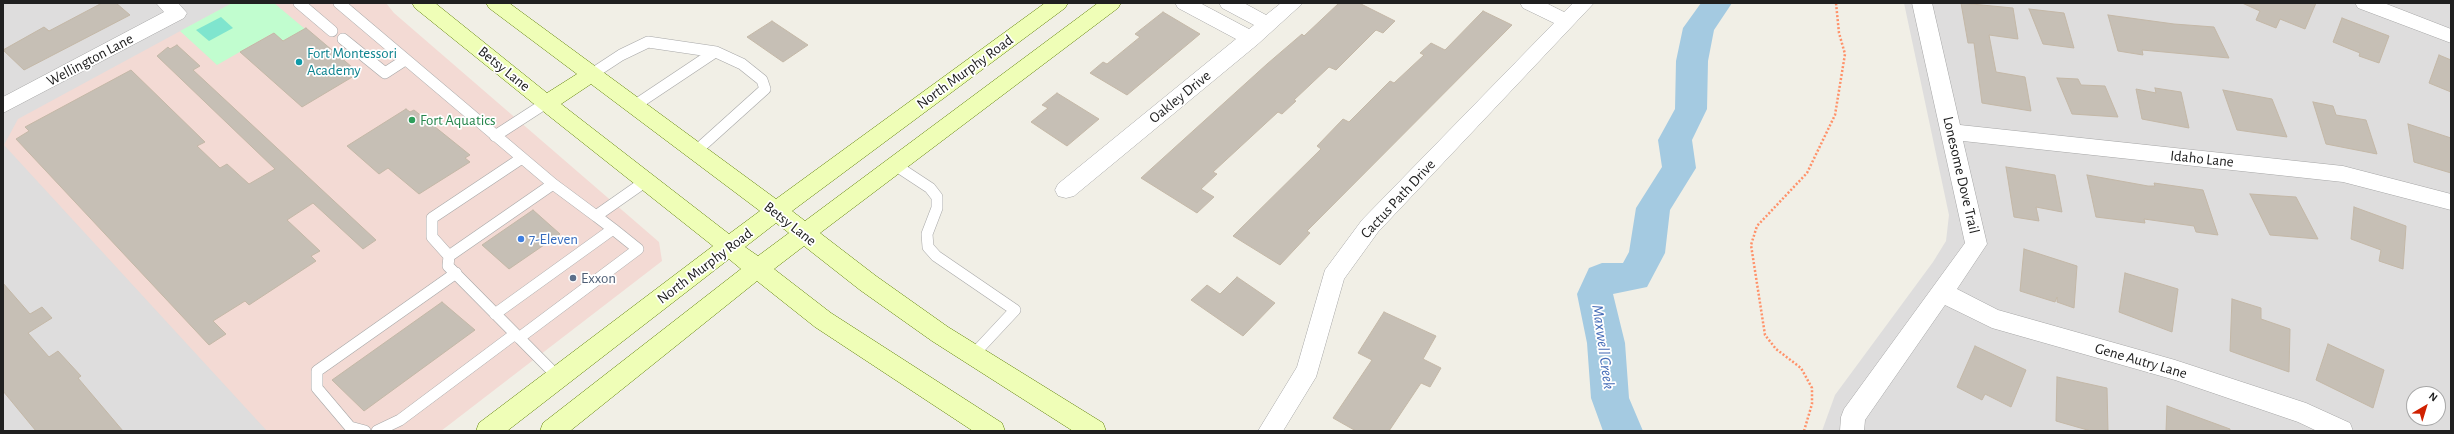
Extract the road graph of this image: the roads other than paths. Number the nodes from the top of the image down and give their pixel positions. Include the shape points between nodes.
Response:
1 (299, 3) edge
2 (339, 3) edge
3 (422, 3) edge
4 (496, 3) edge
5 (1058, 3) edge
6 (1111, 3) edge
7 (1185, 3) edge
8 (1229, 3) edge
9 (1293, 3) edge
10 (1530, 3) edge
11 (1584, 3) edge
12 (1922, 3) edge
13 (2364, 3) edge
14 (171, 8) edge
15 (1567, 21) junction
16 (1268, 24) junction
17 (332, 31) dead end
18 (2451, 36) edge
19 (342, 39) dead end
20 (1250, 39) junction
21 (715, 52) junction
22 (405, 60) junction
23 (592, 74) junction
24 (546, 103) junction
25 (3, 106) edge
26 (634, 106) junction
27 (1951, 132) junction
28 (495, 136) junction
29 (696, 152) junction
30 (522, 158) junction
31 (895, 165) junction
32 (646, 181) junction
33 (553, 184) junction
34 (1066, 190) dead end
35 (2451, 202) edge
36 (776, 211) junction
37 (596, 216) junction
38 (613, 229) junction
39 (803, 235) junction
40 (729, 248) junction
41 (449, 256) junction
42 (757, 269) junction
43 (456, 274) junction
44 (1942, 292) junction
45 (495, 314) junction
46 (517, 336) junction
47 (973, 355) junction
48 (558, 377) junction
49 (365, 431) edge
50 (377, 431) edge
51 (488, 431) edge
52 (552, 431) edge
53 (993, 431) edge
54 (1094, 431) edge
55 (1270, 431) edge
56 (1852, 431) edge
57 (2341, 431) edge

1 - 17 lane
2 - 22 lane
3 - 24 main road, Betsy Lane
4 - 23 main road, Betsy Lane
5 - 36 main road, North Murphy Road
6 - 31 main road, North Murphy Road
7 - 20 street
8 - 16 street
9 - 16 street, Oakley Drive
10 - 15 street
11 - 15 street, Cactus Path Drive
12 - 27 street, Lonesome Dove Trail
13 - 18 street
14 - 25 street, Wellington Lane
15 - 55 street, Cactus Path Drive via 1370,226 1333,276 1308,370
16 - 20 street, Oakley Drive
19 - 22 lane via 385,73
20 - 34 street, Oakley Drive
21 - 23 lane via 648,42 621,55
21 - 26 lane
21 - 29 lane via 742,64 762,80 766,89
22 - 28 lane
23 - 24 main road
23 - 26 main road, Betsy Lane
24 - 28 lane
24 - 32 main road, Betsy Lane
26 - 29 main road, Betsy Lane
27 - 35 street, Idaho Lane via 2343,174
27 - 44 street, Lonesome Dove Trail via 1976,244
28 - 30 lane
29 - 36 main road, Betsy Lane
30 - 33 lane
30 - 41 lane via 432,218 432,237
31 - 39 main road, North Murphy Road
31 - 47 lane via 930,188 937,197 937,208 927,234 928,246 936,256 1015,310
32 - 37 lane
32 - 40 main road, Betsy Lane
33 - 37 lane
33 - 41 lane
36 - 39 main road, Betsy Lane
36 - 40 main road, North Murphy Road
37 - 38 lane
38 - 45 lane
38 - 46 lane via 638,249
39 - 42 main road, North Murphy Road
39 - 47 main road, Betsy Lane via 880,292
40 - 42 main road, Betsy Lane
40 - 48 main road, North Murphy Road
41 - 43 lane via 448,266
42 - 52 main road, North Murphy Road
42 - 53 main road, Betsy Lane via 823,320
43 - 45 lane
43 - 49 lane via 317,371 317,388 350,427
44 - 56 street, Lonesome Dove Trail via 1853,417
44 - 57 street, Gene Autry Lane via 1992,318 2175,370 2306,414
45 - 46 lane
46 - 48 lane
46 - 50 lane via 400,420
47 - 54 main road, Betsy Lane
48 - 51 main road, North Murphy Road

